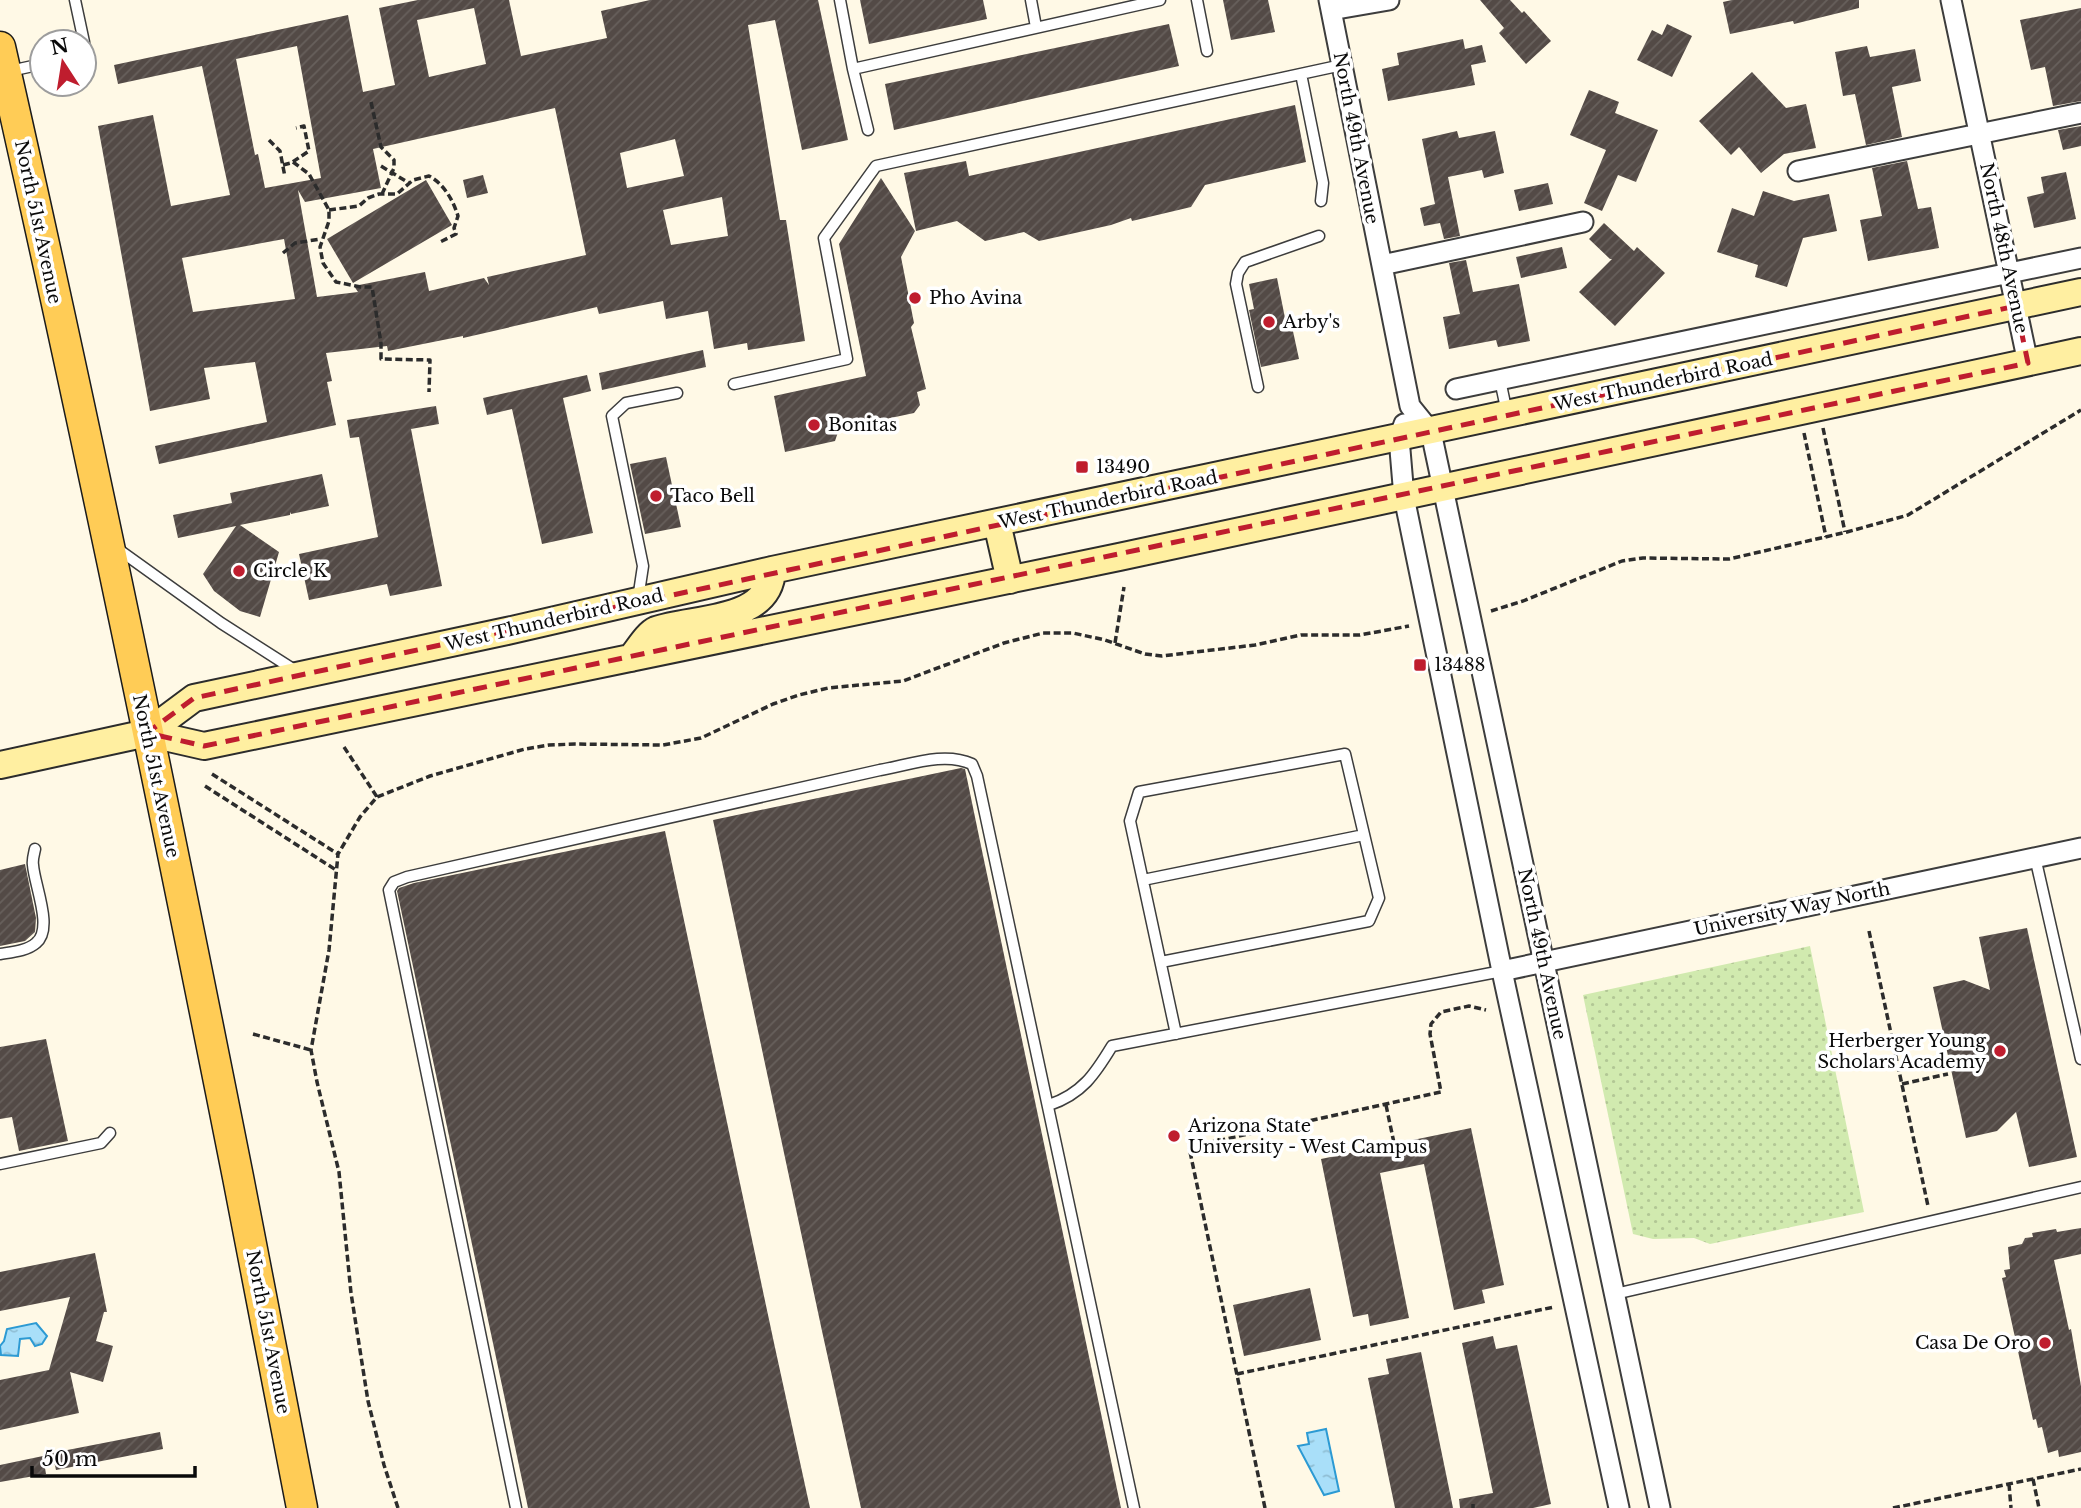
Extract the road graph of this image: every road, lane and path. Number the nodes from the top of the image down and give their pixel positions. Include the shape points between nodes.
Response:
1 (75, 0) edge
2 (841, 0) edge
3 (1031, 0) edge
4 (1160, 0) edge
5 (1197, 0) edge
6 (1389, 0) edge
7 (1951, 0) edge
8 (1330, 5) edge
9 (1036, 27) junction
10 (81, 28) edge
11 (1207, 51) dead end
12 (3, 59) edge
13 (28, 62) edge
14 (1342, 65) junction
15 (853, 69) junction
16 (1301, 74) junction
17 (371, 102) dead end
18 (2081, 113) edge
19 (296, 128) dead end
20 (868, 131) dead end
21 (1980, 133) junction
22 (269, 139) dead end
23 (293, 162) junction
24 (283, 165) junction
25 (381, 166) dead end
26 (1798, 171) dead end
27 (391, 172) junction
28 (285, 177) dead end
29 (409, 183) junction
30 (382, 194) junction
31 (1321, 201) dead end
32 (329, 210) junction
33 (1583, 222) dead end
34 (1319, 236) dead end
35 (321, 239) junction
36 (438, 243) dead end
37 (283, 253) dead end
38 (2081, 258) edge
39 (1382, 265) junction
40 (2009, 274) junction
41 (2081, 292) edge
42 (2016, 306) junction
43 (2081, 351) edge
44 (2028, 363) junction
45 (1500, 380) junction
46 (734, 383) dead end
47 (1258, 387) dead end
48 (1456, 388) dead end
49 (429, 392) dead end
50 (677, 393) dead end
51 (1410, 406) junction
52 (2081, 410) edge
53 (1508, 415) junction
54 (1823, 427) dead end
55 (1804, 431) dead end
56 (1431, 432) junction
57 (1399, 438) junction
58 (1442, 489) junction
59 (1404, 497) junction
60 (997, 523) junction
61 (1845, 533) junction
62 (1826, 537) junction
63 (108, 541) junction
64 (772, 570) junction
65 (1010, 580) junction
66 (1124, 587) dead end
67 (638, 601) junction
68 (1482, 614) dead end
69 (1411, 625) dead end
70 (1115, 643) junction
71 (631, 659) junction
72 (302, 675) junction
73 (147, 733) junction
74 (344, 747) dead end
75 (0, 765) edge
76 (212, 774) dead end
77 (205, 786) dead end
78 (377, 797) junction
79 (1364, 835) junction
80 (2081, 848) edge
81 (35, 849) dead end
82 (338, 854) junction
83 (2035, 858) junction
84 (337, 871) junction
85 (1143, 880) junction
86 (1869, 931) dead end
87 (0, 954) edge
88 (1161, 962) junction
89 (1544, 962) junction
90 (1502, 971) junction
91 (1486, 1010) dead end
92 (253, 1034) dead end
93 (1177, 1034) junction
94 (311, 1050) junction
95 (2081, 1059) edge
96 (1948, 1074) dead end
97 (1902, 1084) junction
98 (1049, 1105) junction
99 (1386, 1105) junction
100 (110, 1133) dead end
101 (1398, 1162) dead end
102 (0, 1164) edge
103 (2081, 1187) edge
104 (1931, 1222) junction
105 (1615, 1294) junction
106 (1545, 1309) dead end
107 (1237, 1374) junction
108 (2081, 1469) edge
109 (2032, 1479) junction
110 (2009, 1484) junction
111 (302, 1508) edge
112 (398, 1508) edge
113 (516, 1508) edge
114 (1134, 1508) edge
115 (1265, 1508) edge
116 (1619, 1508) edge
117 (1660, 1508) edge
118 (1893, 1508) edge
119 (2011, 1508) edge
120 (2039, 1508) edge

1 - 10 lane
2 - 15 lane
3 - 9 lane
4 - 9 lane
5 - 11 lane
6 - 8 street, North 49th Avenue
7 - 21 street, North 48th Avenue
8 - 14 street, North 49th Avenue
9 - 15 lane
12 - 13 lane
12 - 63 main road, North 51st Avenue
14 - 16 lane
14 - 39 street, North 49th Avenue
15 - 20 lane
16 - 31 lane via 1323,183
16 - 46 lane via 876,166 824,237 847,359
17 - 27 path via 381,147 394,160
18 - 21 street
19 - 23 path via 304,126 309,151
21 - 26 street
21 - 40 street, North 48th Avenue
22 - 24 path via 280,151
23 - 24 path
23 - 32 path via 309,174
24 - 28 path
25 - 27 path
27 - 29 path
27 - 30 path
29 - 30 path via 397,194
29 - 36 path via 429,176 456,206 456,234
30 - 32 path via 359,206
32 - 35 path
33 - 39 street
34 - 47 lane via 1245,262 1238,273 1236,284
35 - 37 path via 295,243
35 - 49 path via 323,263 336,282 372,286 381,359 430,360
38 - 40 street, West Thunderbird Road
39 - 51 street, North 49th Avenue
40 - 42 street, North 48th Avenue
40 - 45 street, West Thunderbird Road
41 - 42 main road, West Thunderbird Road
42 - 44 street, North 48th Avenue
42 - 53 main road, West Thunderbird Road
43 - 44 main road, West Thunderbird Road
44 - 58 main road, West Thunderbird Road
45 - 48 street, West Thunderbird Road
45 - 53 lane
50 - 67 lane via 626,403 612,416 643,565
51 - 56 street, North 49th Avenue
51 - 57 street
52 - 61 path via 1908,515
53 - 56 main road, West Thunderbird Road
54 - 61 path
55 - 62 path
56 - 57 main road, West Thunderbird Road
56 - 58 street, North 49th Avenue
57 - 59 street
57 - 60 main road, West Thunderbird Road
58 - 59 main road, West Thunderbird Road
58 - 89 street, North 49th Avenue
59 - 65 main road, West Thunderbird Road
59 - 90 street
60 - 64 main road, West Thunderbird Road
60 - 65 main road
61 - 62 path
62 - 68 path via 1730,559 1622,561
63 - 72 lane
63 - 73 main road, North 51st Avenue
64 - 67 main road, West Thunderbird Road
64 - 71 main road via 767,593 750,606 653,631
65 - 71 main road, West Thunderbird Road
66 - 70 path
67 - 72 main road, West Thunderbird Road
69 - 70 path via 1360,635 1301,635 1162,656
70 - 78 path via 1073,633 1044,633 903,681 799,695 692,740 641,746 549,745 459,767
71 - 73 main road, West Thunderbird Road via 204,746
72 - 73 main road, West Thunderbird Road via 194,698
73 - 75 main road, West Thunderbird Road
73 - 111 main road, North 51st Avenue
74 - 78 path
76 - 82 path
77 - 84 path
78 - 82 path
79 - 85 lane
79 - 85 lane via 1345,754 1139,792 1130,821
79 - 88 lane via 1379,898 1369,921
80 - 83 street, University Way North
81 - 87 lane via 32,863 43,932 38,942 25,949
82 - 84 path
83 - 89 street, University Way North
83 - 95 lane
84 - 94 path
85 - 88 lane
86 - 97 path
88 - 93 lane
89 - 90 street, University Way North
89 - 105 street, North 49th Avenue
90 - 93 lane
90 - 116 street
91 - 99 path via 1469,1006 1441,1012 1429,1029 1441,1092
92 - 94 path
93 - 98 lane via 1112,1046 1093,1078
94 - 112 path via 340,1172 351,1293 373,1424
96 - 97 path
97 - 104 path
98 - 113 lane via 977,776 972,764 961,758 867,773 394,882 390,904
98 - 114 lane
99 - 101 path
99 - 107 path via 1189,1147
100 - 102 lane via 102,1143
103 - 104 lane
104 - 105 lane
105 - 117 street, North 49th Avenue
106 - 107 path
107 - 115 path
108 - 109 path
109 - 110 path
109 - 120 path
110 - 118 path
110 - 119 path

